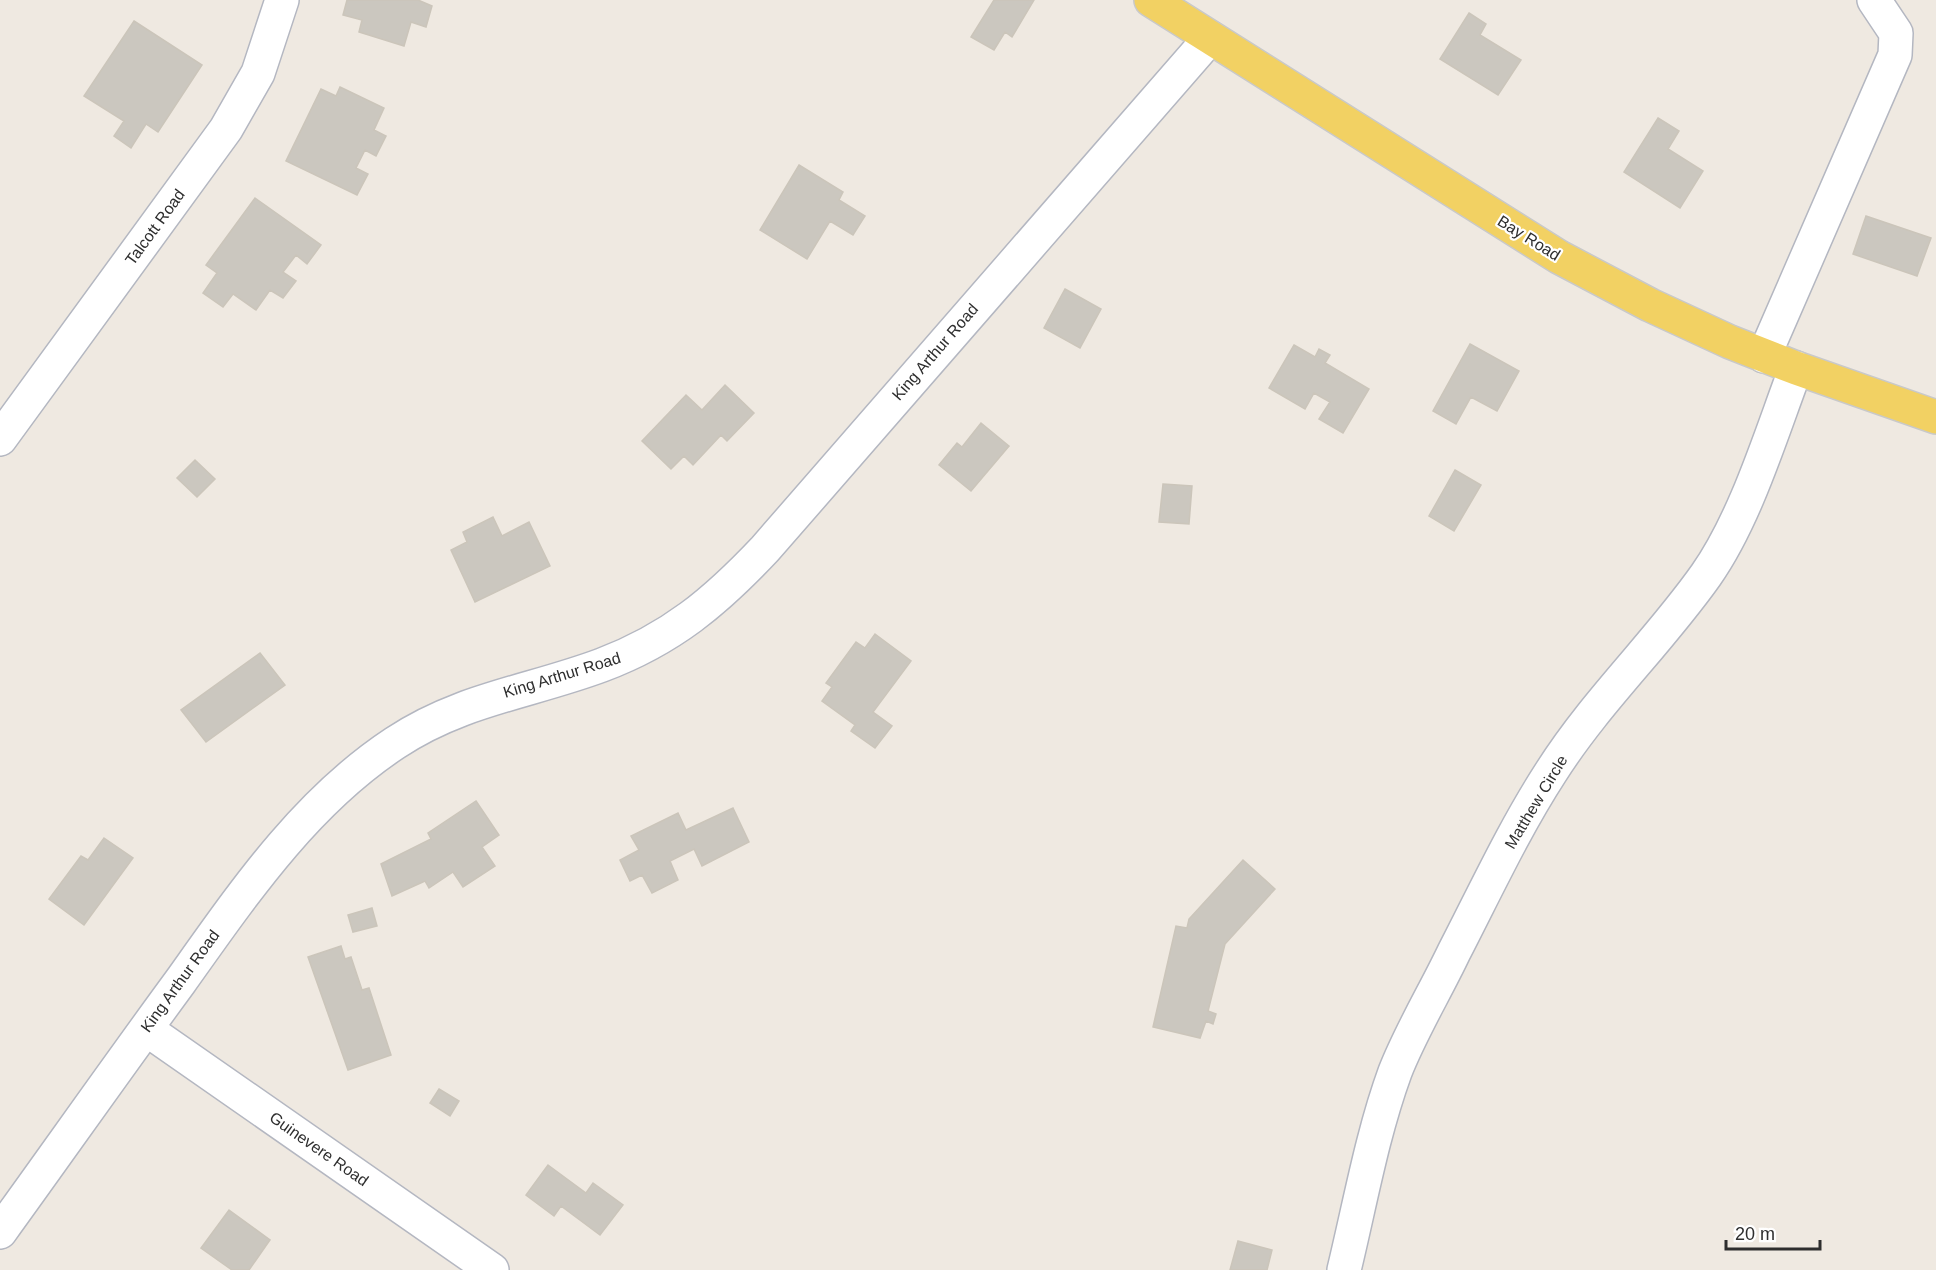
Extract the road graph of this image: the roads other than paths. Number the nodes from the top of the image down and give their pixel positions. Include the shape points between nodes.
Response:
1 (282, 0) edge
2 (1151, 0) edge
3 (1874, 0) edge
4 (1210, 38) junction
5 (1764, 356) junction
6 (1796, 368) junction
7 (1936, 417) edge
8 (0, 439) edge
9 (146, 1029) junction
10 (0, 1232) edge
11 (492, 1270) edge
12 (1344, 1270) edge

1 - 8 street, Talcott Road via 258,73 226,129
2 - 4 main road, Bay Road
3 - 5 street via 1896,33 1894,55
4 - 5 main road, Bay Road via 1559,257 1681,320
4 - 9 street, King Arthur Road via 765,549 723,591 681,626 646,646 601,665 450,713 423,725 366,764 310,815 255,877
5 - 6 main road, Bay Road
6 - 7 main road, Bay Road
6 - 12 street, Matthew Circle via 1748,497 1708,572 1659,637 1587,720 1552,770 1520,823 1421,1019 1396,1071 1382,1114
9 - 10 street, King Arthur Road
9 - 11 street, Guinevere Road

